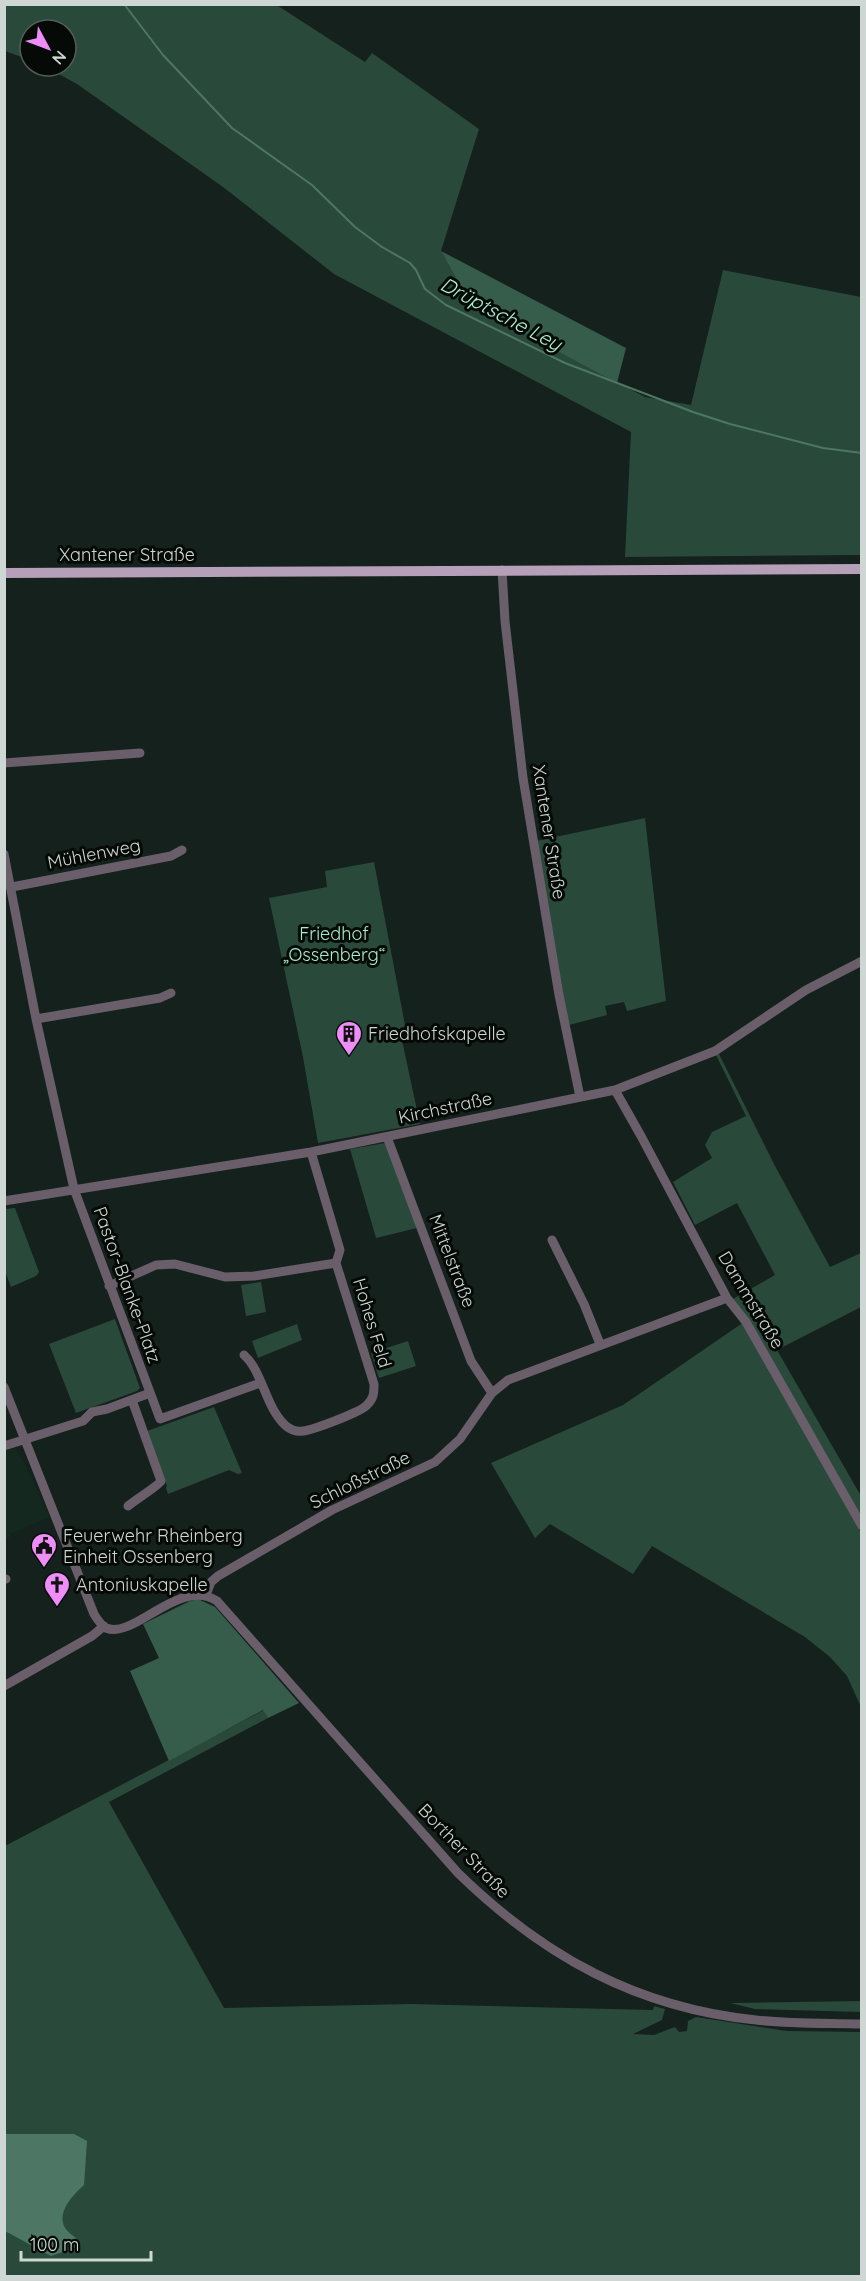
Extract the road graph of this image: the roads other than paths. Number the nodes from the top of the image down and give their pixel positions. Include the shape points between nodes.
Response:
1 (861, 569) edge
2 (502, 570) junction
3 (4, 573) edge
4 (140, 753) dead end
5 (4, 763) edge
6 (182, 850) dead end
7 (4, 854) edge
8 (12, 887) junction
9 (861, 961) edge
10 (171, 993) dead end
11 (36, 1019) junction
12 (615, 1090) junction
13 (580, 1097) junction
14 (387, 1137) junction
15 (311, 1152) junction
16 (74, 1189) junction
17 (4, 1201) edge
18 (552, 1240) dead end
19 (336, 1263) junction
20 (109, 1286) junction
21 (727, 1298) junction
22 (600, 1344) junction
23 (244, 1355) dead end
24 (260, 1383) junction
25 (4, 1387) edge
26 (150, 1393) junction
27 (492, 1393) junction
28 (132, 1400) junction
29 (25, 1441) junction
30 (4, 1446) edge
31 (128, 1506) dead end
32 (861, 1526) edge
33 (206, 1595) junction
34 (104, 1626) junction
35 (4, 1686) edge
36 (861, 2024) edge

1 - 2 main road, Xantener Straße
2 - 3 main road, Xantener Straße
2 - 13 street, Xantener Straße via 523,778
4 - 5 street
6 - 8 street, Mühlenweg via 171,856
7 - 8 street
8 - 11 street
9 - 12 street, Kirchstraße via 806,990 715,1052
10 - 11 street
11 - 16 street
12 - 13 street, Kirchstraße
12 - 21 street, Dammstraße
13 - 14 street, Kirchstraße
14 - 15 street, Kirchstraße
14 - 27 street, Mittelstraße via 471,1361
15 - 16 street, Kirchstraße
15 - 19 street, Hohes Feld via 340,1250
16 - 17 street, Kirchstraße
16 - 20 street, Pastor-Blanke-Platz
18 - 22 street
19 - 20 street via 225,1277 176,1264 156,1265
19 - 24 street, Hohes Feld via 374,1384 374,1395 355,1412 295,1431 281,1421
20 - 26 street, Pastor-Blanke-Platz
21 - 22 street, Schloßstraße
21 - 32 street, Dammstraße via 746,1322
22 - 27 street, Schloßstraße via 508,1380
23 - 24 street, Hohes Feld
24 - 26 street, Pastor-Blanke-Platz via 160,1419
25 - 29 street
26 - 28 street
27 - 33 street, Schloßstraße via 460,1439 435,1462 332,1510 218,1576
28 - 29 street via 92,1412 83,1421
28 - 31 street via 161,1481
29 - 30 street
29 - 34 street via 93,1614
33 - 34 street via 186,1596 120,1628
33 - 36 street, Borther Straße via 232,1617 458,1873 492,1906 562,1956 608,1981 680,2007 756,2020
34 - 35 street

